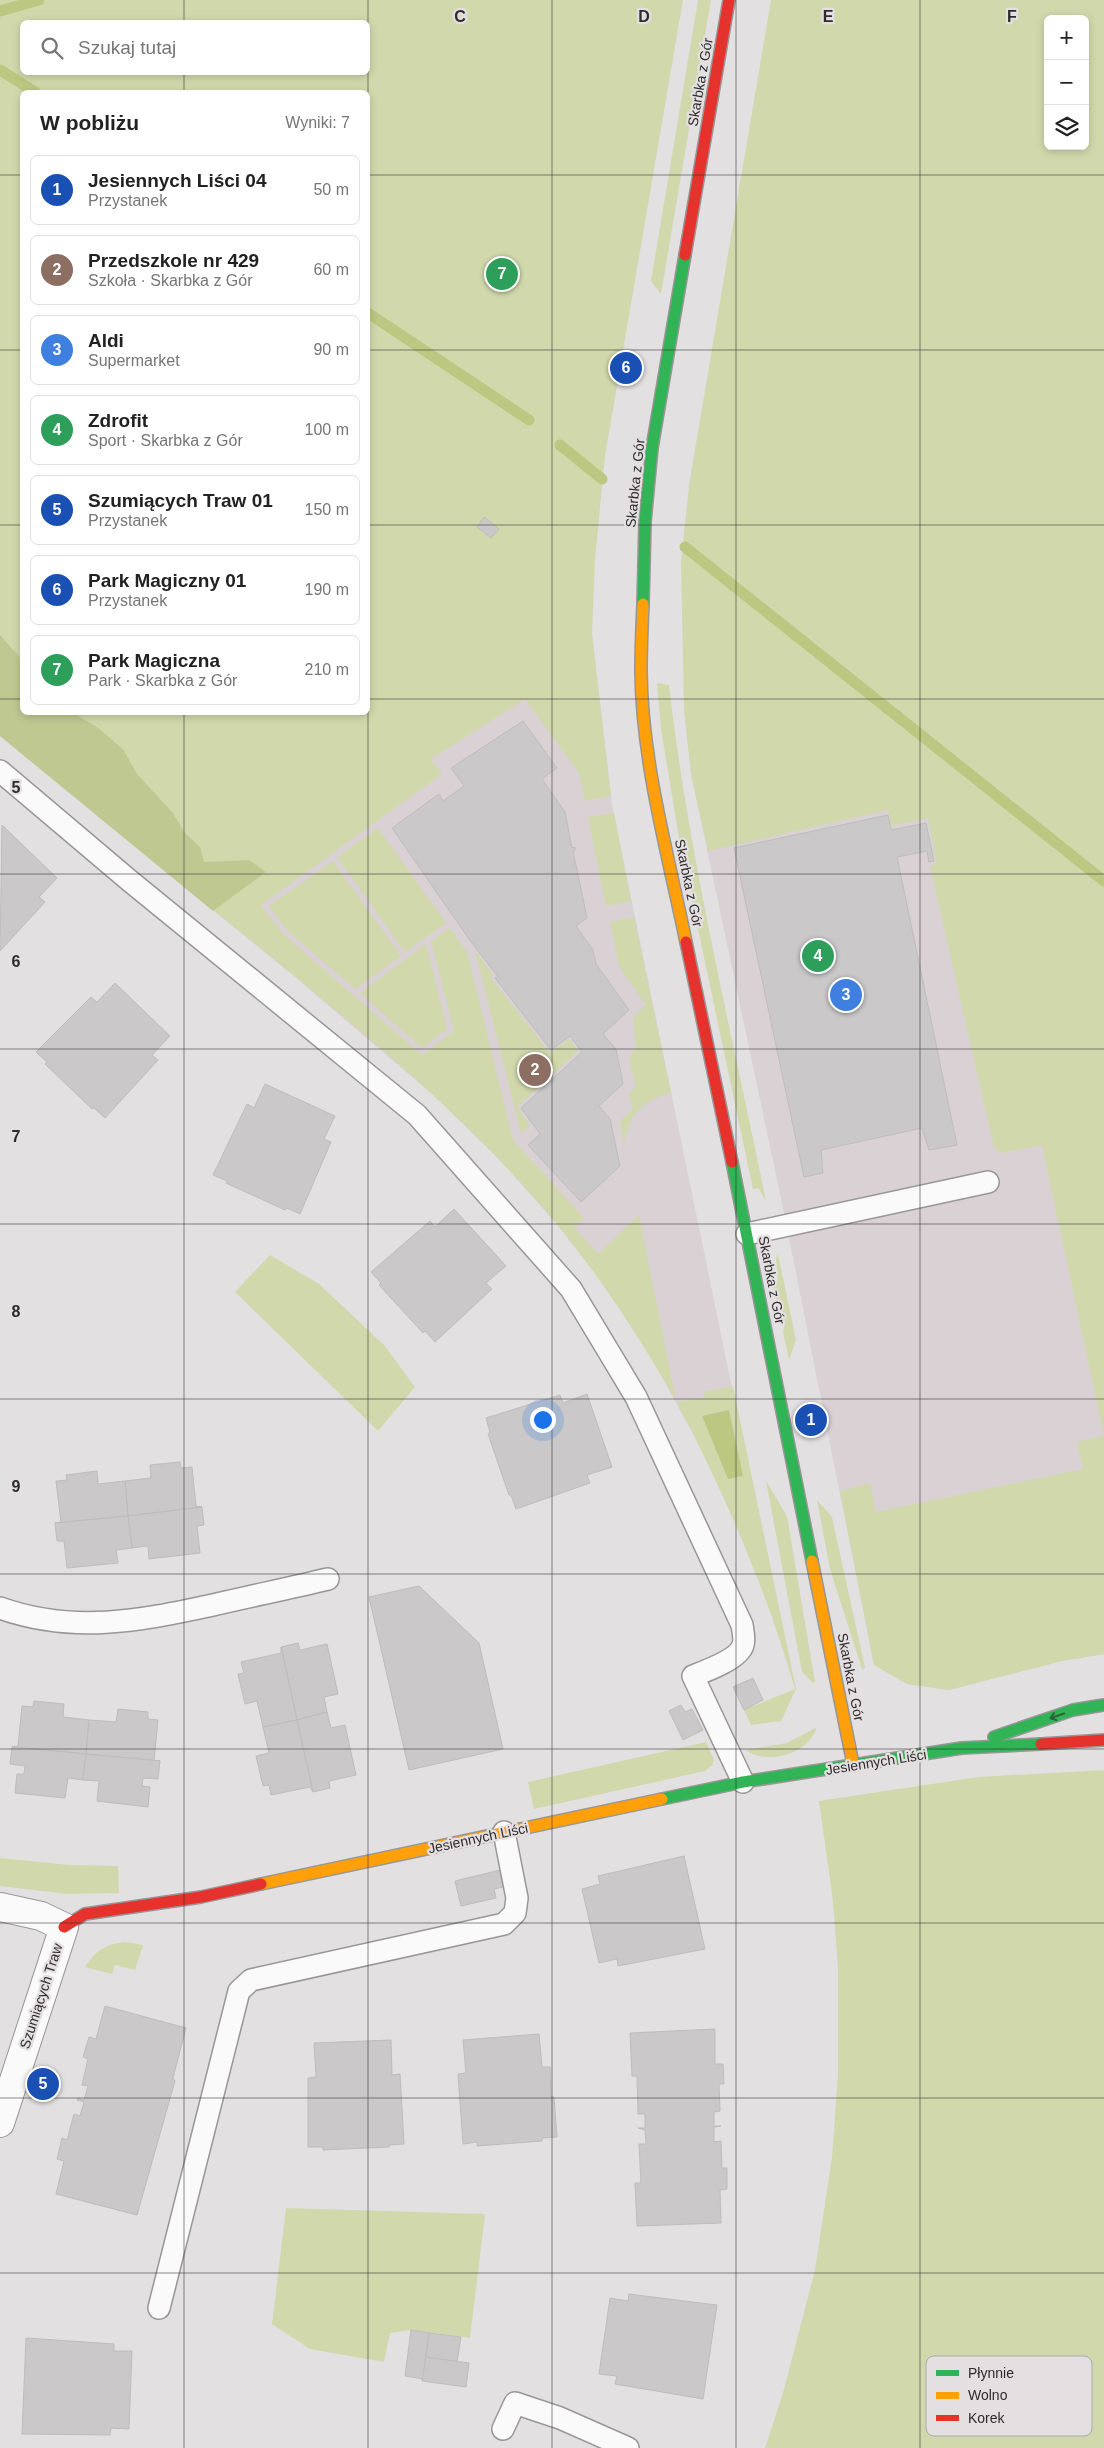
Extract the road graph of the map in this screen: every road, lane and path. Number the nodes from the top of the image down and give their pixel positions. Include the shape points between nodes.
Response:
1 (729, 0) edge
2 (0, 771) edge
3 (988, 1182) dead end
4 (747, 1234) junction
5 (328, 1579) dead end
6 (0, 1608) edge
7 (1104, 1705) edge
8 (1104, 1740) edge
9 (962, 1748) junction
10 (854, 1764) junction
11 (743, 1782) junction
12 (504, 1832) junction
13 (0, 1907) edge
14 (64, 1927) junction
15 (0, 2123) edge
16 (159, 2308) dead end
17 (503, 2429) dead end
18 (628, 2448) edge

1 - 4 street, Skarbka z Gór via 652,448 644,532 641,673 656,795
2 - 11 lane via 417,1115 571,1289 636,1397 742,1625 744,1638 740,1651 722,1664 693,1676
3 - 4 lane
4 - 10 street, Skarbka z Gór
5 - 6 lane via 174,1613 94,1624 48,1621
7 -> 9 street, Jesiennych Liści via 1073,1710
8 - 9 street, Jesiennych Liści
9 - 10 street, Jesiennych Liści
10 - 11 street, Jesiennych Liści
11 - 12 street, Jesiennych Liści
12 - 14 street, Jesiennych Liści via 201,1897 97,1911 85,1914
12 - 16 lane via 517,1898 515,1912 504,1924 251,1980 239,1991
13 - 14 street via 41,1916
14 - 15 street, Szumiących Traw
17 - 18 lane via 514,2403 560,2418

